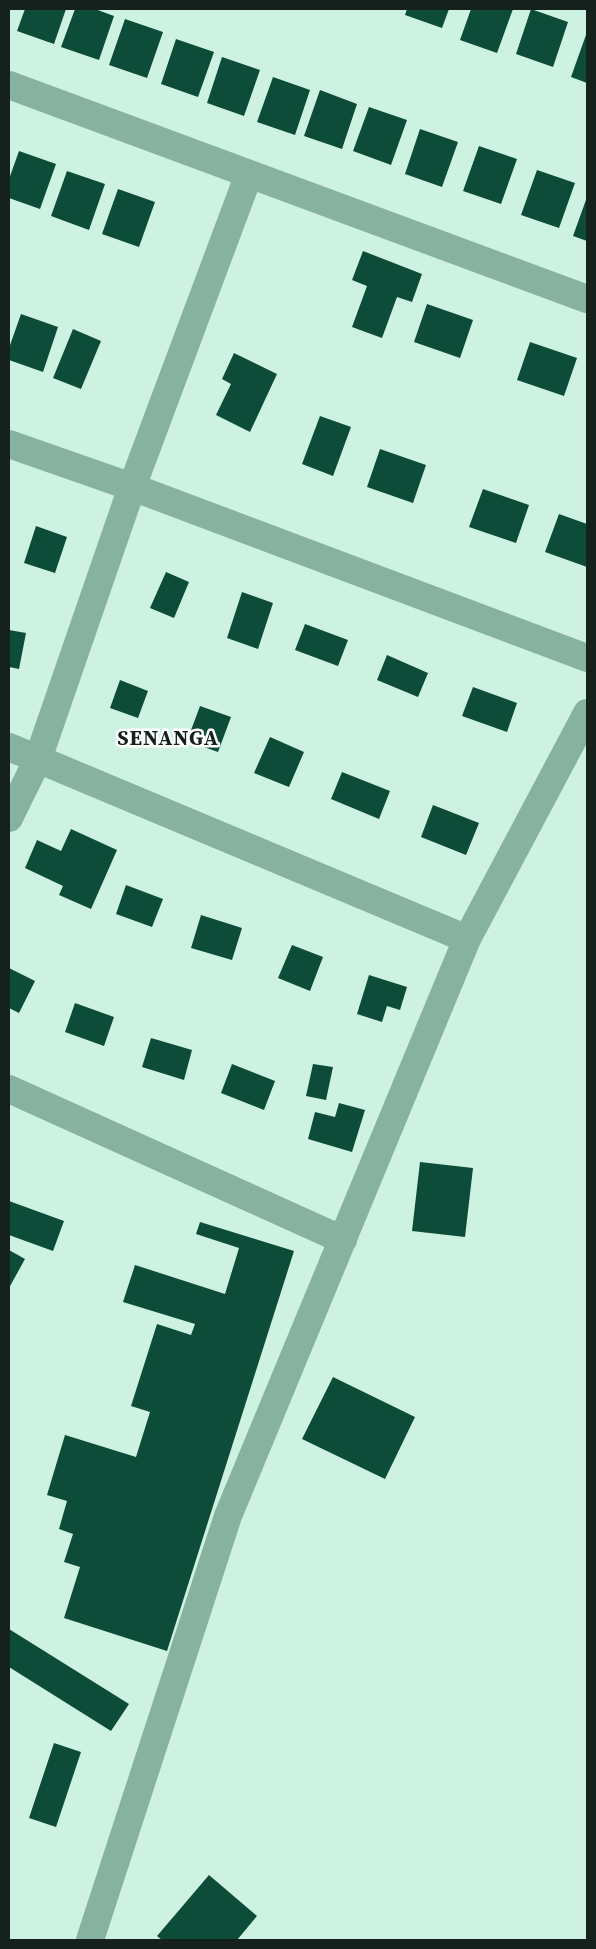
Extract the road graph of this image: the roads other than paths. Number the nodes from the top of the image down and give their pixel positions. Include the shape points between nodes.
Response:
1 (9, 85) edge
2 (249, 174) junction
3 (587, 299) edge
4 (9, 444) edge
5 (132, 488) junction
6 (587, 658) edge
7 (587, 712) edge
8 (9, 747) edge
9 (38, 759) junction
10 (9, 818) edge
11 (467, 939) junction
12 (9, 1089) edge
13 (343, 1240) junction
14 (90, 1940) edge

1 - 2 street
2 - 3 street
2 - 5 street
4 - 5 street
5 - 6 street
5 - 9 street
7 - 11 street
8 - 9 street
9 - 10 street
9 - 11 street
11 - 13 street
12 - 13 street
13 - 14 street via 228,1516

